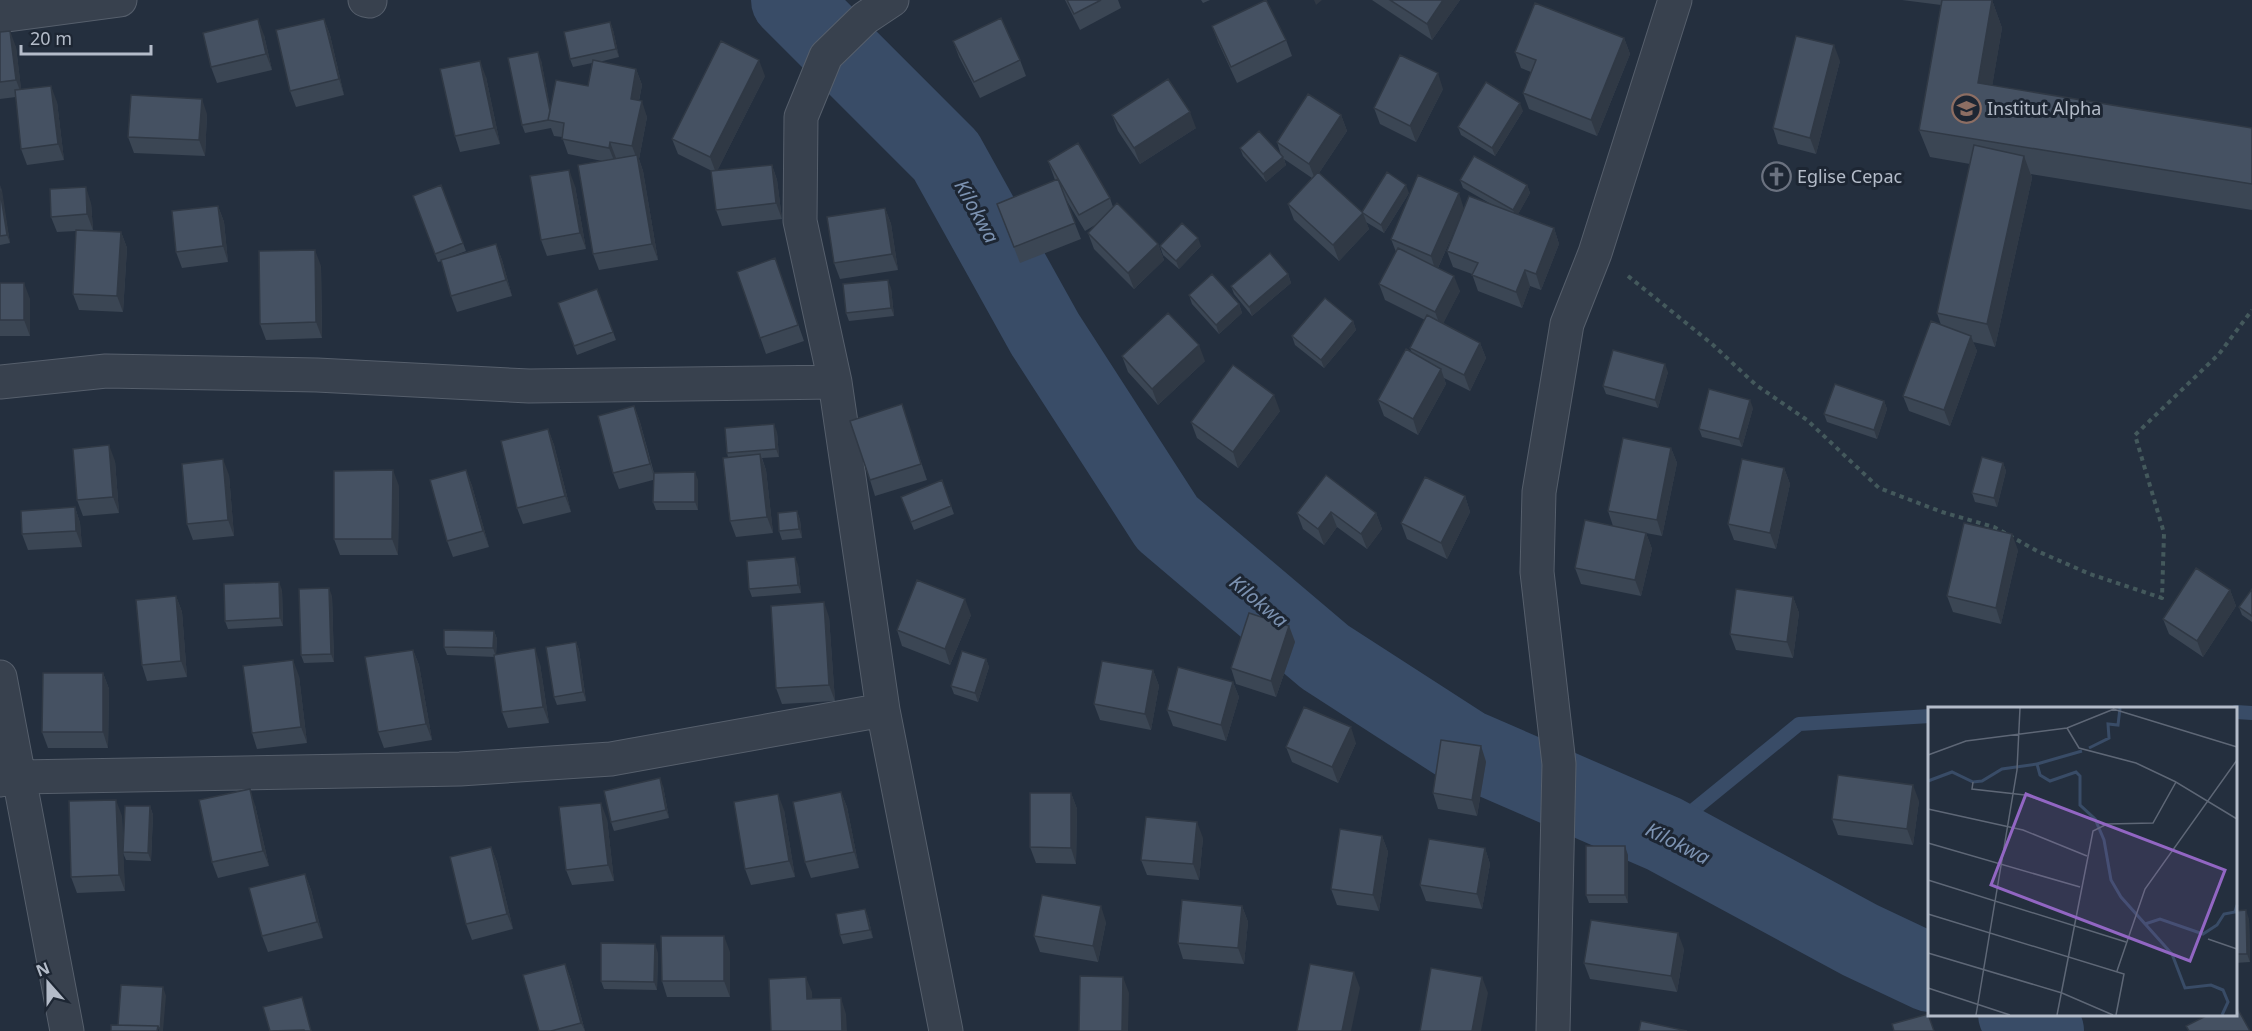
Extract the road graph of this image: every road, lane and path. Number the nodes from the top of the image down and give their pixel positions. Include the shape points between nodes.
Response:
1 (120, 0) edge
2 (892, 0) edge
3 (1675, 0) edge
4 (0, 16) edge
5 (1595, 253) junction
6 (2252, 310) edge
7 (0, 382) edge
8 (835, 382) junction
9 (0, 677) edge
10 (883, 710) junction
11 (10, 779) edge
12 (67, 1031) edge
13 (946, 1031) edge
14 (1553, 1031) edge

1 - 4 street
2 - 8 street via 865,18 826,56 801,117 800,221
3 - 5 street
5 - 6 path via 1647,290 1756,385 1807,420 1880,488 1994,527 2090,574 2162,598 2164,533 2135,435 2219,354
5 - 14 street via 1567,324 1539,492 1537,572 1558,788
7 - 8 street via 106,371 317,375 529,386
8 - 10 street
9 - 11 street
10 - 11 street via 611,759 460,769
10 - 13 street
11 - 12 street

